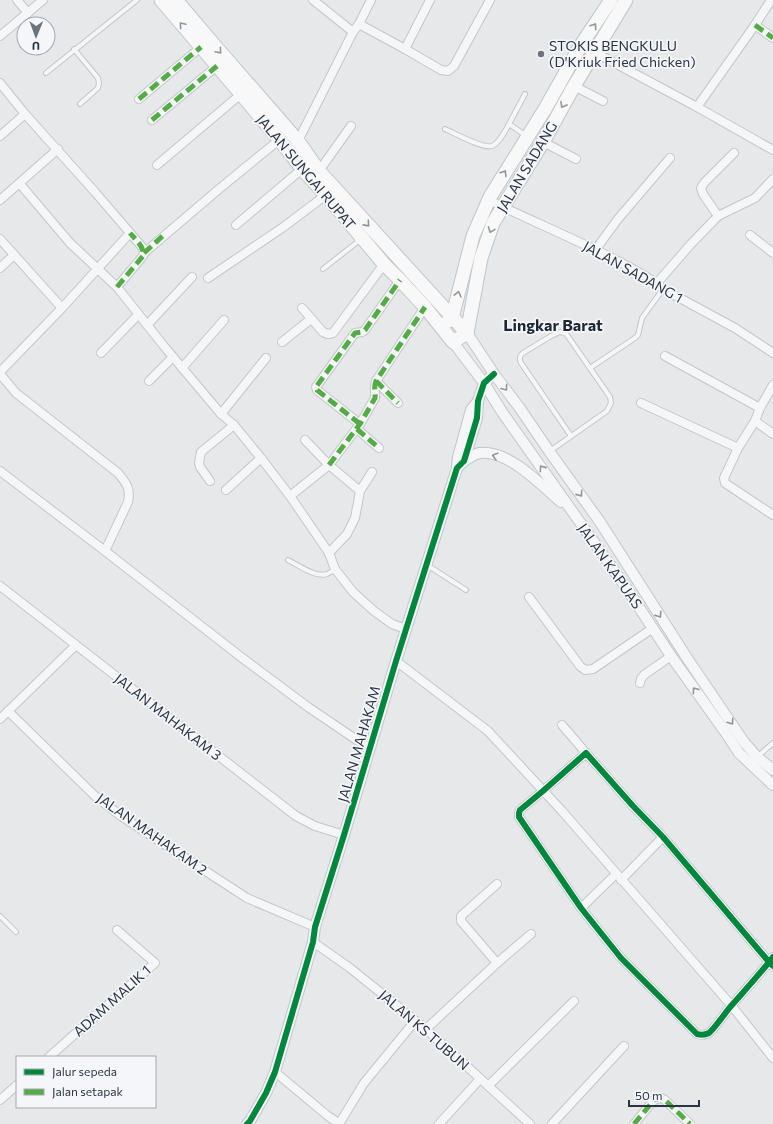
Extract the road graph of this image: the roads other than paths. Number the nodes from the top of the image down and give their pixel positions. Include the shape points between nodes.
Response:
1 (17, 0) edge
2 (43, 0) edge
3 (137, 0) edge
4 (161, 0) edge
5 (176, 0) edge
6 (312, 0) edge
7 (371, 0) edge
8 (430, 0) edge
9 (611, 0) edge
10 (626, 0) edge
11 (771, 0) edge
12 (488, 1) edge
13 (28, 13) junction
14 (359, 24) junction
15 (755, 25) junction
16 (353, 32) junction
17 (0, 36) edge
18 (773, 38) edge
19 (581, 45) junction
20 (201, 47) junction
21 (74, 49) junction
22 (405, 49) junction
23 (595, 53) junction
24 (217, 66) junction
25 (46, 73) dead end
26 (0, 83) edge
27 (574, 86) junction
28 (241, 94) junction
29 (525, 94) dead end
30 (139, 99) dead end
31 (603, 101) dead end
32 (80, 104) dead end
33 (697, 107) junction
34 (25, 114) junction
35 (152, 120) dead end
36 (509, 124) junction
37 (351, 126) dead end
38 (445, 129) dead end
39 (0, 136) edge
40 (527, 137) junction
41 (279, 140) junction
42 (298, 141) junction
43 (542, 142) junction
44 (58, 149) junction
45 (288, 150) junction
46 (773, 150) edge
47 (734, 153) dead end
48 (670, 158) dead end
49 (576, 159) dead end
50 (157, 165) dead end
51 (302, 169) junction
52 (319, 171) junction
53 (773, 179) edge
54 (20, 184) junction
55 (326, 195) junction
56 (0, 200) edge
57 (489, 200) junction
58 (502, 208) junction
59 (718, 216) junction
60 (236, 225) dead end
61 (130, 233) junction
62 (750, 235) dead end
63 (362, 238) junction
64 (0, 239) edge
65 (596, 250) junction
66 (144, 253) junction
67 (773, 253) edge
68 (14, 255) junction
69 (384, 264) junction
70 (0, 268) edge
71 (97, 269) junction
72 (323, 269) dead end
73 (192, 277) dead end
74 (208, 278) dead end
75 (400, 280) junction
76 (660, 286) junction
77 (117, 287) junction
78 (426, 307) junction
79 (62, 308) junction
80 (302, 308) dead end
81 (138, 315) junction
82 (452, 318) junction
83 (311, 319) junction
84 (224, 320) dead end
85 (147, 325) junction
86 (441, 327) junction
87 (467, 333) junction
88 (282, 342) dead end
89 (453, 342) junction
90 (101, 353) dead end
91 (773, 353) edge
92 (665, 356) dead end
93 (173, 357) junction
94 (266, 358) dead end
95 (182, 368) junction
96 (590, 368) junction
97 (0, 373) edge
98 (494, 374) junction
99 (149, 381) dead end
100 (376, 382) junction
101 (484, 383) junction
102 (773, 385) edge
103 (398, 403) dead end
104 (641, 403) dead end
105 (760, 408) junction
106 (221, 414) junction
107 (755, 420) junction
108 (234, 425) junction
109 (359, 426) junction
110 (773, 434) edge
111 (571, 436) junction
112 (305, 440) dead end
113 (379, 448) dead end
114 (738, 448) junction
115 (549, 451) junction
116 (261, 458) junction
117 (329, 465) junction
118 (460, 465) junction
119 (0, 471) edge
120 (372, 472) dead end
121 (210, 481) dead end
122 (226, 490) dead end
123 (360, 491) junction
124 (290, 496) junction
125 (571, 511) junction
126 (773, 515) edge
127 (105, 551) junction
128 (329, 553) junction
129 (288, 560) dead end
130 (426, 565) junction
131 (335, 569) junction
132 (636, 579) junction
133 (0, 586) edge
134 (625, 586) junction
135 (466, 590) dead end
136 (529, 598) dead end
137 (653, 628) junction
138 (406, 629) junction
139 (76, 645) junction
140 (671, 656) junction
141 (396, 661) junction
142 (640, 683) dead end
143 (8, 711) junction
144 (0, 719) edge
145 (562, 725) dead end
146 (773, 743) edge
147 (370, 749) junction
148 (586, 753) junction
149 (757, 757) junction
150 (773, 770) edge
151 (773, 784) edge
152 (543, 791) junction
153 (344, 835) junction
154 (663, 837) junction
155 (619, 877) junction
156 (497, 884) dead end
157 (581, 908) junction
158 (0, 916) edge
159 (315, 927) junction
160 (117, 930) dead end
161 (16, 932) dead end
162 (531, 934) dead end
163 (313, 942) junction
164 (772, 962) edge
165 (497, 963) junction
166 (574, 1000) dead end
167 (731, 1005) junction
168 (415, 1021) junction
169 (426, 1029) junction
170 (624, 1046) dead end
171 (50, 1056) edge
172 (773, 1058) edge
173 (275, 1072) junction
174 (480, 1079) junction
175 (16, 1086) edge
176 (488, 1086) junction
177 (0, 1100) edge
178 (249, 1123) edge
179 (339, 1124) edge
180 (439, 1124) edge
181 (530, 1124) edge
182 (552, 1124) edge
183 (634, 1124) edge
184 (690, 1124) edge

1 - 13 street
2 - 13 street
3 - 21 lane
20 -> 4 main road, JALAN SUNGAI RUPAT
5 -> 42 main road, JALAN SUNGAI RUPAT
6 - 16 street
7 - 14 street
8 - 22 street
19 -> 9 main road
10 - 23 main road, JALAN SADANG
11 - 15 street
12 - 22 street via 451,70 441,70
13 - 17 street
14 - 16 street
14 - 22 street
15 - 18 street
15 - 33 street
16 - 42 street
19 - 23 street
19 - 40 main road
20 - 24 main road, JALAN SUNGAI RUPAT
20 - 30 street
21 - 25 lane
21 - 32 lane via 98,78 99,83 98,88
23 - 27 main road, JALAN SADANG
23 - 33 street
24 - 28 main road, JALAN SUNGAI RUPAT
24 - 35 street
26 - 34 street
27 - 31 street
27 -> 43 main road, JALAN SADANG
28 - 41 main road, JALAN SUNGAI RUPAT
28 - 50 street
29 - 36 lane
33 - 46 street
34 - 39 street
34 - 44 street
36 - 38 lane via 492,146 480,145
36 - 40 lane
37 - 52 street
57 -> 40 main road
41 - 45 main road, JALAN SUNGAI RUPAT
41 - 66 street
42 - 45 street
42 - 52 main road, JALAN SUNGAI RUPAT
43 - 49 street
43 - 58 main road, JALAN SADANG
44 - 54 street
44 - 61 street
45 - 51 main road, JALAN SUNGAI RUPAT
47 - 59 street via 701,188 702,194
48 - 65 street via 618,219
51 - 55 main road, JALAN SUNGAI RUPAT
51 - 60 street
52 -> 82 main road, JALAN SUNGAI RUPAT
53 - 59 street via 754,198
54 - 56 street
54 - 71 street via 70,243
55 - 63 main road, JALAN SUNGAI RUPAT
55 - 74 street
57 - 58 street, JALAN SADANG 1
82 -> 57 main road via 473,236
58 - 65 street, JALAN SADANG 1
58 -> 87 main road, JALAN SADANG via 493,224 481,258
59 - 76 street via 691,244
61 - 66 street via 143,248
61 - 71 street
62 - 67 street
63 - 69 main road, JALAN SUNGAI RUPAT
63 - 72 lane
64 - 68 street
65 - 76 street, JALAN SADANG 1 via 634,269
66 - 77 street
68 - 70 street
68 - 79 street
69 - 75 main road, JALAN SUNGAI RUPAT
69 - 83 street via 333,333 323,332
71 - 77 street
71 - 79 street
73 - 85 street
75 - 78 main road, JALAN SUNGAI RUPAT
75 - 109 street via 365,330 355,333 316,387
76 - 91 street, JALAN SADANG 1 via 735,328
76 - 96 lane via 642,318 638,334
77 - 81 street
78 - 86 main road, JALAN SUNGAI RUPAT
78 - 100 street
79 - 97 street
80 - 83 street
81 - 85 street
81 - 90 street
82 - 86 main road
82 - 87 main road, JALAN SUNGAI RUPAT
83 - 88 street
84 - 95 street
85 - 93 street
86 - 89 main road, JALAN SUNGAI RUPAT
87 - 89 main road
87 - 98 street, JALAN KAPUAS
89 - 101 street, JALAN KAPUAS
92 - 105 street
93 - 95 street
93 - 99 street
94 - 106 street
95 - 106 street
96 - 111 lane via 610,397 611,403 607,411
96 - 111 lane via 567,335 560,332 520,355 521,363
97 - 127 street via 16,393 126,482 130,495 128,502
98 - 101 street
98 -> 115 street, JALAN KAPUAS
100 - 103 street
100 - 109 street via 375,398
101 - 118 street, JALAN MAHAKAM via 471,410 458,457
125 -> 101 street, JALAN KAPUAS
102 - 105 street
104 - 114 street
105 - 107 street
106 - 108 street
107 - 110 street
107 - 114 street
108 - 116 street
108 - 121 street via 202,452 200,467
109 - 113 street
109 - 117 street
111 - 115 lane
112 - 117 street
114 - 126 street via 724,478 725,483
115 -> 132 street, JALAN KAPUAS via 600,522
116 - 122 street
116 - 124 street
117 - 123 street
117 - 124 street
125 -> 118 street via 513,462 490,454 480,454 471,456
118 - 130 street, JALAN MAHAKAM
119 - 127 street
120 - 123 street
123 - 128 street via 355,518 344,538
124 - 128 street
125 - 134 street, JALAN KAPUAS
127 - 147 street via 247,662
128 - 131 street
129 - 131 lane via 320,575
130 - 135 lane
130 - 138 street, JALAN MAHAKAM
131 - 138 street via 353,592 374,611 392,624
132 - 134 street
132 -> 149 street, JALAN KAPUAS via 744,742
133 - 139 street, JALAN MAHAKAM 3
134 - 137 street, JALAN KAPUAS
136 - 137 street via 585,670 593,669
137 - 140 street, JALAN KAPUAS
138 - 141 street, JALAN MAHAKAM
139 - 143 street
139 - 153 street, JALAN MAHAKAM 3 via 296,816 315,826
140 - 142 street via 644,675
151 -> 140 street, JALAN KAPUAS via 739,753
141 - 147 street, JALAN MAHAKAM
141 - 152 street via 488,731
143 - 144 street
143 - 159 street, JALAN MAHAKAM 2 via 95,796 121,816 247,898
145 - 148 street
146 - 149 lane
147 - 153 street, JALAN MAHAKAM
148 - 152 street
148 - 154 street
149 - 150 street, JALAN KAPUAS
152 - 155 street
152 - 157 street via 520,810 519,817
153 - 159 street, JALAN MAHAKAM
154 - 155 street
154 - 164 street
155 - 157 street
155 - 167 street
156 - 165 street via 461,916 461,921
157 - 167 street via 621,958 697,1034 705,1035 710,1032
158 - 161 lane
159 - 163 street, JALAN MAHAKAM
160 - 171 street, ADAM MALIK 1 via 155,963
162 - 165 street
163 - 168 street, JALAN KS TUBUN via 350,968
163 - 173 street, JALAN MAHAKAM
164 - 167 street
165 - 169 street
166 - 176 street
167 - 172 street
168 - 169 street, JALAN KS TUBUN
168 - 179 street via 364,1084
169 - 174 street, JALAN KS TUBUN
170 - 182 street
173 - 178 street, JALAN MAHAKAM
173 - 179 street
174 - 176 street, JALAN KS TUBUN
174 - 180 street
175 - 177 street
176 - 181 street, JALAN KS TUBUN
183 - 184 street via 654,1100 661,1098

